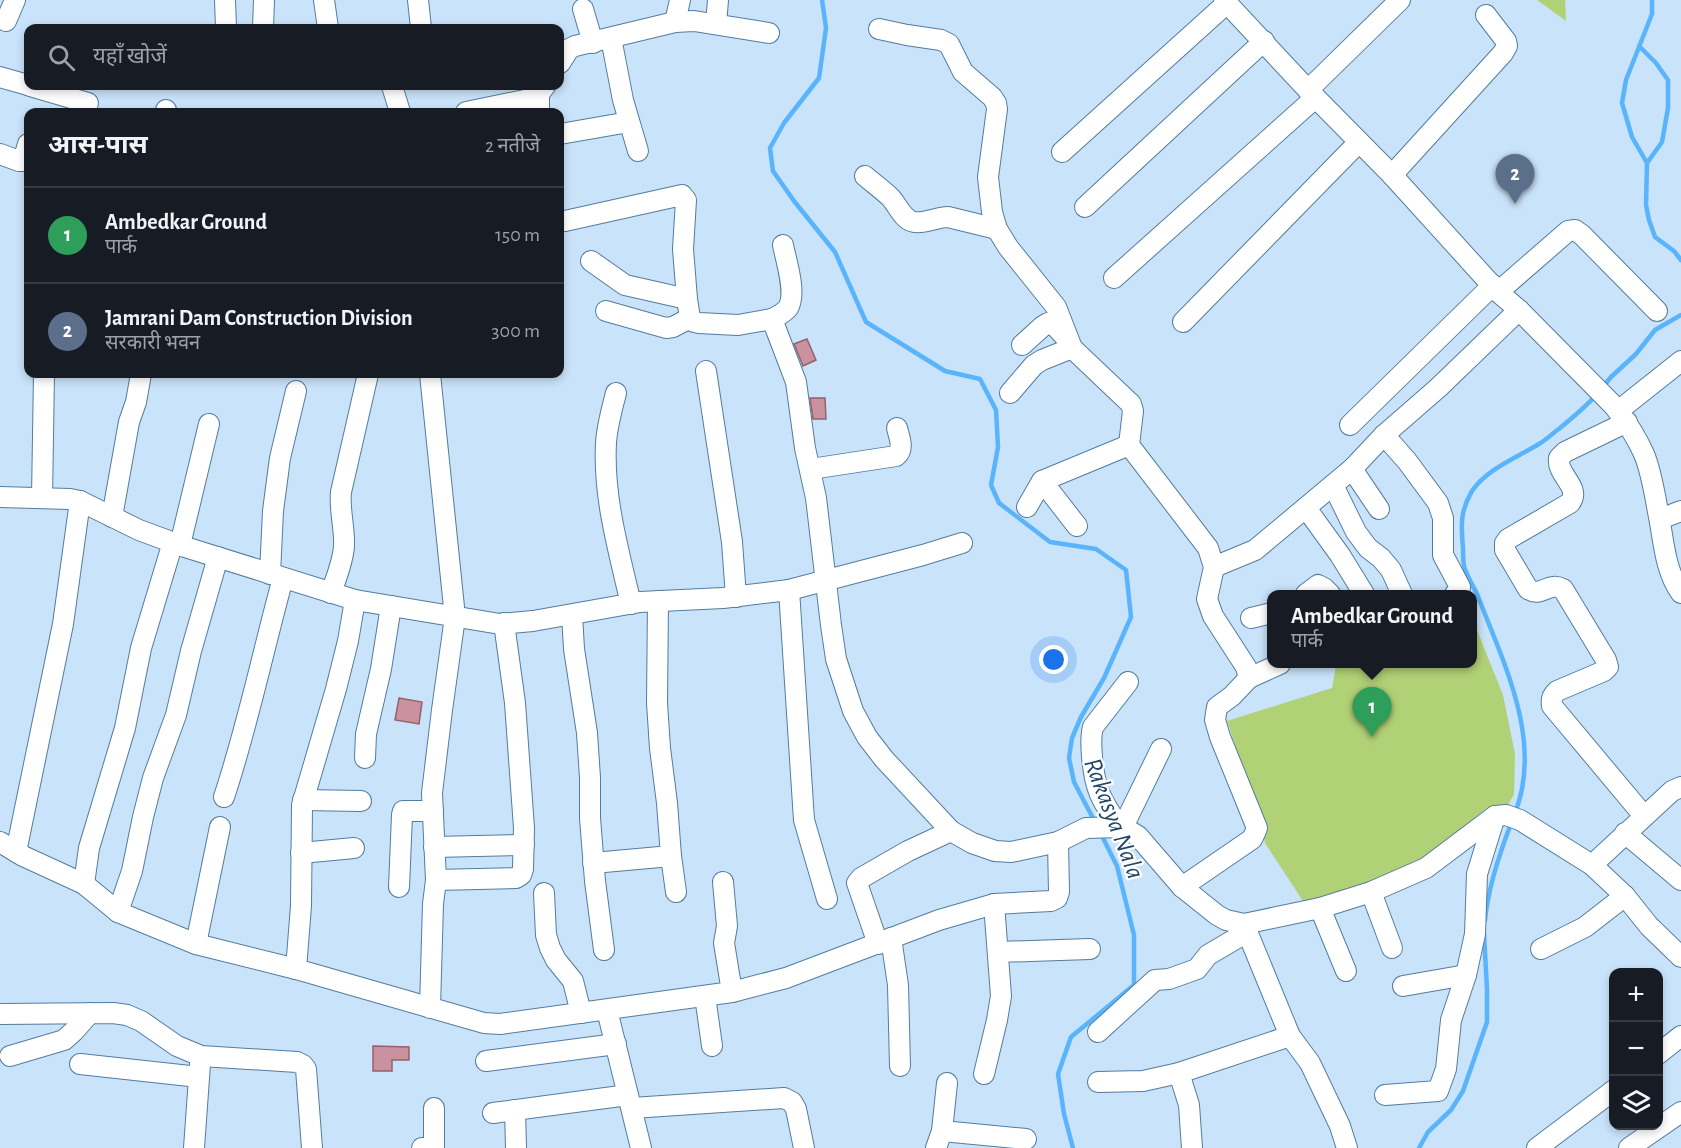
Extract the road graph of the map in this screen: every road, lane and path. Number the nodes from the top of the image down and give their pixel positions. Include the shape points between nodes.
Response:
1 (15, 0) edge
2 (225, 0) edge
3 (264, 0) edge
4 (324, 0) edge
5 (418, 0) edge
6 (680, 0) edge
7 (718, 0) edge
8 (1400, 0) edge
9 (1226, 2) edge
10 (583, 9) dead end
11 (1486, 15) dead end
12 (6, 21) dead end
13 (675, 22) junction
14 (226, 24) edge
15 (263, 24) edge
16 (327, 24) edge
17 (421, 24) edge
18 (716, 24) junction
19 (879, 29) dead end
20 (769, 33) dead end
21 (602, 40) junction
22 (1264, 41) junction
23 (564, 57) edge
24 (0, 77) edge
25 (24, 84) edge
26 (45, 90) edge
27 (393, 90) edge
28 (1311, 94) junction
29 (541, 98) edge
30 (86, 108) edge
31 (399, 108) edge
32 (492, 108) edge
33 (629, 122) junction
34 (564, 134) edge
35 (1359, 142) junction
36 (638, 151) dead end
37 (1062, 152) dead end
38 (0, 154) edge
39 (24, 160) edge
40 (1392, 175) junction
41 (865, 176) dead end
42 (1085, 207) dead end
43 (565, 221) dead end
44 (997, 229) junction
45 (783, 245) dead end
46 (591, 261) dead end
47 (1114, 278) dead end
48 (1496, 288) junction
49 (689, 308) junction
50 (1519, 310) junction
51 (606, 311) dead end
52 (1657, 311) dead end
53 (772, 319) junction
54 (1183, 322) dead end
55 (1070, 344) junction
56 (1022, 345) dead end
57 (1681, 361) edge
58 (706, 371) dead end
59 (44, 378) edge
60 (140, 378) edge
61 (367, 378) edge
62 (430, 378) edge
63 (296, 391) dead end
64 (616, 393) dead end
65 (1010, 393) dead end
66 (1620, 413) junction
67 (209, 424) dead end
68 (1350, 425) dead end
69 (897, 428) dead end
70 (1384, 435) junction
71 (1129, 445) junction
72 (811, 469) junction
73 (1352, 469) junction
74 (1042, 481) junction
75 (1333, 485) junction
76 (0, 497) edge
77 (42, 498) junction
78 (80, 501) junction
79 (1027, 507) dead end
80 (1306, 507) junction
81 (1379, 509) dead end
82 (1681, 511) edge
83 (112, 517) junction
84 (1660, 519) junction
85 (1077, 526) dead end
86 (962, 543) dead end
87 (176, 544) junction
88 (218, 558) junction
89 (1214, 567) junction
90 (277, 576) junction
91 (826, 580) junction
92 (789, 590) junction
93 (1311, 590) edge
94 (1326, 590) edge
95 (1362, 590) edge
96 (1400, 590) edge
97 (1459, 590) edge
98 (331, 593) junction
99 (1681, 593) edge
100 (736, 597) junction
101 (355, 600) junction
102 (658, 601) junction
103 (631, 604) junction
104 (391, 606) junction
105 (1267, 614) edge
106 (572, 615) junction
107 (455, 617) junction
108 (1251, 618) dead end
109 (504, 623) junction
110 (1270, 668) edge
111 (1249, 678) junction
112 (1128, 682) dead end
113 (1161, 748) dead end
114 (365, 758) dead end
115 (1681, 787) edge
116 (224, 797) dead end
117 (303, 800) junction
118 (360, 801) dead end
119 (432, 811) junction
120 (1644, 816) junction
121 (1507, 817) junction
122 (220, 827) dead end
123 (1119, 827) junction
124 (951, 831) junction
125 (1625, 833) junction
126 (1058, 842) junction
127 (524, 845) junction
128 (8, 847) edge
129 (434, 847) junction
130 (354, 848) dead end
131 (301, 853) junction
132 (671, 856) junction
133 (593, 863) junction
134 (1592, 865) junction
135 (436, 880) junction
136 (1681, 880) edge
137 (723, 882) dead end
138 (84, 884) junction
139 (399, 887) dead end
140 (1182, 888) junction
141 (676, 892) dead end
142 (1371, 892) junction
143 (544, 893) dead end
144 (1625, 896) junction
145 (827, 899) dead end
146 (994, 904) junction
147 (1320, 908) junction
148 (118, 912) junction
149 (1244, 924) junction
150 (884, 941) junction
151 (196, 944) junction
152 (1392, 948) dead end
153 (1090, 949) dead end
154 (1541, 949) dead end
155 (604, 950) dead end
156 (998, 952) junction
157 (1681, 957) edge
158 (296, 969) junction
159 (1346, 972) dead end
160 (1466, 975) junction
161 (1403, 986) dead end
162 (732, 992) junction
163 (705, 996) junction
164 (430, 1008) junction
165 (607, 1010) junction
166 (90, 1013) junction
167 (581, 1013) junction
168 (0, 1014) edge
169 (1098, 1032) dead end
170 (1290, 1036) junction
171 (1681, 1036) edge
172 (615, 1044) junction
173 (712, 1046) dead end
174 (1663, 1051) edge
175 (10, 1056) dead end
176 (201, 1056) junction
177 (486, 1061) dead end
178 (81, 1064) dead end
179 (900, 1066) dead end
180 (1179, 1073) junction
181 (984, 1074) dead end
182 (199, 1077) junction
183 (1098, 1082) dead end
184 (947, 1083) dead end
185 (1609, 1094) edge
186 (1385, 1095) dead end
187 (630, 1101) junction
188 (434, 1108) dead end
189 (515, 1110) junction
190 (1681, 1112) edge
191 (493, 1113) dead end
192 (939, 1139) edge
193 (1026, 1139) dead end
194 (194, 1148) edge
195 (312, 1148) edge
196 (422, 1148) edge
197 (516, 1148) edge
198 (641, 1148) edge
199 (804, 1148) edge
200 (1192, 1148) edge
201 (1347, 1148) edge
202 (1537, 1148) edge
203 (1629, 1148) edge

1 - 12 street
2 - 14 street
3 - 15 street
4 - 16 street
5 - 17 street
6 - 13 street
7 - 18 street
8 - 28 street
9 - 22 street
9 - 37 street
10 - 21 street
11 - 40 street via 1506,41 1503,53
13 - 18 street
13 - 21 street
18 - 20 street
19 - 44 street via 941,39 949,44 963,72 996,103 988,177
21 - 23 street via 575,46
21 - 33 street
22 - 28 street
22 - 42 street
24 - 25 street
26 - 30 street via 88,103
27 - 31 street
28 - 35 street
28 - 47 street
29 - 32 street
33 - 34 street
33 - 36 street
35 - 40 street
35 - 54 street
38 - 39 street
40 - 48 street
41 - 44 street via 913,222 948,217
43 - 49 street via 685,197 683,249
44 - 55 street via 1056,307
45 - 53 street via 792,294 788,307
46 - 49 street via 625,285
48 - 50 street
48 - 52 street via 1568,231 1575,230
48 - 68 street
49 - 51 street via 673,327 666,328
49 - 53 street via 694,322 699,323 738,325
50 - 66 street
50 - 70 street
53 - 72 street via 796,382
55 - 56 street via 1048,323
55 - 65 street via 1034,365
55 - 71 street via 1131,404
57 - 66 street
58 - 100 street via 732,542
59 - 77 street
60 - 83 street
61 - 98 street via 341,492 344,543
62 - 107 street
63 - 90 street via 280,458 273,511
64 - 103 street via 606,443 607,478
66 - 84 street via 1644,455
66 - 120 street via 1559,458 1558,464 1575,492 1570,503 1508,539 1505,550 1528,589 1563,589 1606,660 1608,667 1604,671 1557,691 1552,706
67 - 87 street
69 - 72 street via 901,449 896,456
70 - 73 street
70 - 97 street via 1438,503 1443,518 1443,555
71 - 74 street
71 - 89 street via 1208,548
72 - 91 street
73 - 75 street
73 - 81 street
74 - 79 street
74 - 85 street
75 - 80 street
75 - 96 street via 1356,532 1391,570
76 - 77 street
77 - 78 street
78 - 83 street
78 - 128 street via 63,624
80 - 89 street via 1255,550
80 - 95 street
82 - 84 street
83 - 87 street
84 - 99 street via 1669,567
86 - 91 street
87 - 88 street
87 - 138 street via 141,648 125,728 89,848
88 - 90 street
88 - 148 street
89 - 111 street via 1207,599 1209,608
90 - 98 street
90 - 116 street via 263,651
91 - 92 street
91 - 124 street via 837,659 853,711 884,759
92 - 100 street
92 - 145 street via 804,820
93 - 94 street via 1318,585
98 - 101 street
100 - 102 street
101 - 104 street
101 - 117 street via 336,689
102 - 103 street
102 - 132 street via 657,703
103 - 106 street
104 - 107 street
104 - 114 street via 366,734
105 - 108 street
106 - 109 street
106 - 133 street via 587,733
107 - 109 street
107 - 119 street
109 - 127 street
110 - 111 street
111 - 140 street via 1217,707 1215,720 1255,821 1256,833
112 - 123 street via 1091,734 1098,791
113 - 123 street
115 - 120 street
117 - 118 street
117 - 131 street
119 - 129 street
119 - 139 street via 404,811 402,815
120 - 125 street
121 - 134 street
121 - 142 street via 1426,867
121 - 160 street via 1477,874 1475,934
122 - 151 street
123 - 126 street via 1086,828
123 - 140 street via 1138,836
124 - 126 street via 995,851 1011,852
124 - 150 street via 908,851 856,884
125 - 134 street
125 - 136 street
126 - 146 street via 1058,898
127 - 129 street
127 - 135 street via 524,869 516,878
128 - 138 street
129 - 135 street
130 - 131 street
131 - 158 street
132 - 133 street
132 - 141 street
133 - 155 street
134 - 144 street
135 - 164 street
137 - 162 street via 724,943
138 - 148 street
140 - 149 street via 1217,915
142 - 147 street
142 - 152 street
143 - 167 street via 546,935 556,960 573,981
144 - 154 street via 1585,927
144 - 157 street
146 - 150 street
146 - 156 street
147 - 149 street
147 - 159 street
148 - 151 street
149 - 169 street via 1237,938 1208,955 1197,969 1155,980
149 - 170 street
150 - 162 street via 786,978
150 - 179 street via 898,985
151 - 158 street
153 - 156 street
156 - 181 street via 1001,996
158 - 164 street
160 - 161 street
160 - 186 street via 1451,1020 1446,1069 1438,1091
162 - 163 street
163 - 165 street
163 - 173 street
164 - 167 street via 500,1024
165 - 167 street
165 - 172 street
166 - 168 street
166 - 175 street via 64,1040
166 - 176 street via 113,1013 141,1021 177,1046
170 - 180 street
170 - 201 street via 1310,1063
171 - 174 street
172 - 177 street
172 - 187 street
176 - 182 street
176 - 195 street via 303,1065
178 - 182 street
180 - 183 street via 1143,1081
180 - 200 street via 1189,1106
182 - 194 street
184 - 192 street
185 - 202 street
187 - 189 street
187 - 198 street
187 - 199 street via 784,1098 796,1109
188 - 196 street via 434,1147
189 - 191 street
189 - 197 street
190 - 203 street
192 - 193 street

